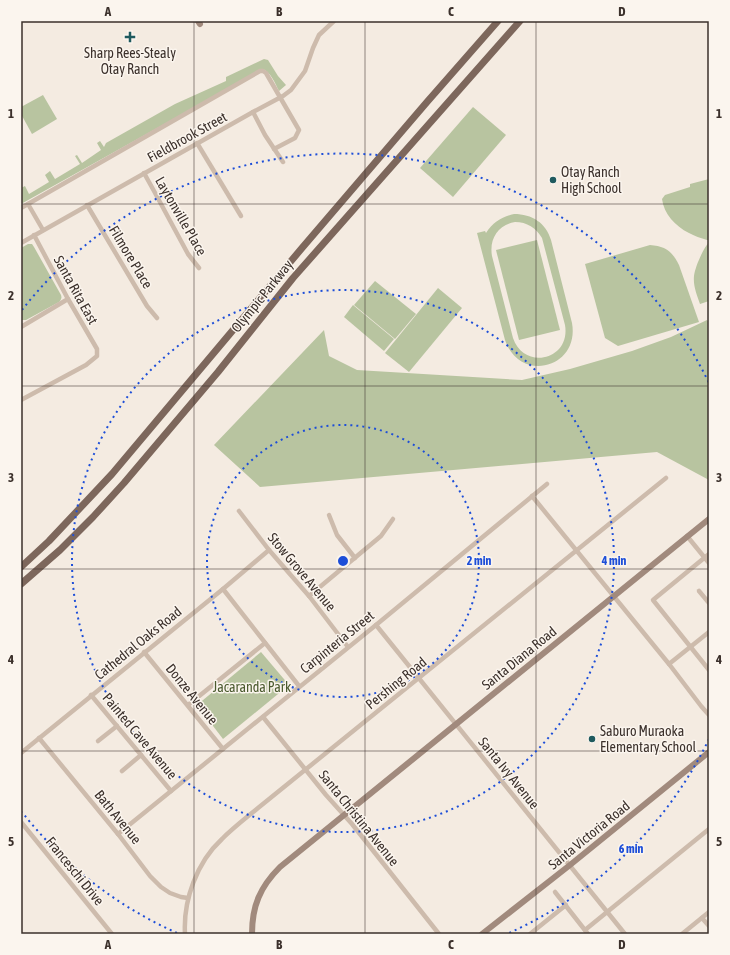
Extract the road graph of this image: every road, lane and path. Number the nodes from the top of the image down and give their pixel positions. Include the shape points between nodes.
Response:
1 (334, 21) edge
2 (498, 21) edge
3 (520, 21) edge
4 (329, 23) edge
5 (280, 98) junction
6 (253, 112) junction
7 (197, 143) junction
8 (274, 149) junction
9 (377, 160) junction
10 (283, 162) dead end
11 (389, 169) junction
12 (144, 173) junction
13 (28, 204) junction
14 (87, 205) junction
15 (21, 208) edge
16 (241, 216) dead end
17 (43, 230) junction
18 (34, 235) junction
19 (21, 243) edge
20 (199, 268) dead end
21 (68, 299) junction
22 (156, 318) dead end
23 (21, 327) edge
24 (21, 400) edge
25 (666, 478) dead end
26 (547, 484) dead end
27 (532, 496) junction
28 (239, 511) dead end
29 (329, 516) dead end
30 (393, 519) dead end
31 (709, 519) edge
32 (687, 536) junction
33 (269, 550) junction
34 (576, 551) junction
35 (709, 554) edge
36 (355, 558) junction
37 (704, 558) junction
38 (709, 563) edge
39 (21, 567) edge
40 (21, 584) edge
41 (223, 589) junction
42 (699, 591) dead end
43 (309, 596) junction
44 (614, 597) junction
45 (709, 603) edge
46 (376, 625) junction
47 (709, 632) edge
48 (265, 643) junction
49 (348, 646) junction
50 (690, 647) junction
51 (144, 652) junction
52 (669, 664) junction
53 (709, 670) edge
54 (419, 678) junction
55 (299, 686) junction
56 (91, 695) junction
57 (188, 705) junction
58 (709, 715) edge
59 (263, 716) junction
60 (456, 724) junction
61 (117, 726) junction
62 (38, 738) junction
63 (98, 741) dead end
64 (223, 749) junction
65 (709, 752) edge
66 (21, 753) edge
67 (142, 755) junction
68 (306, 770) junction
69 (122, 771) dead end
70 (171, 791) junction
71 (343, 815) junction
72 (21, 822) edge
73 (709, 829) edge
74 (118, 834) junction
75 (570, 865) junction
76 (555, 892) dead end
77 (188, 898) junction
78 (566, 905) junction
79 (607, 912) junction
80 (709, 912) edge
81 (702, 918) junction
82 (709, 926) edge
83 (587, 932) edge
84 (112, 934) edge
85 (185, 934) edge
86 (252, 934) edge
87 (438, 934) edge
88 (482, 934) edge
89 (530, 934) edge
90 (626, 934) edge
91 (682, 934) edge

1 - 4 street, Fieldbrook Street
2 - 9 main road, Olympic Parkway
3 - 11 main road, Olympic Parkway
4 - 5 street, Fieldbrook Street via 312,48 305,71 291,90
5 - 6 street, Fieldbrook Street
5 - 8 street via 299,130 295,138
5 - 13 street via 266,73 260,71
6 - 7 street, Fieldbrook Street
6 - 8 street
7 - 12 street, Fieldbrook Street
7 - 16 street
8 - 10 street
9 - 11 main road
9 - 39 main road, Olympic Parkway via 112,474
11 - 40 main road, Olympic Parkway via 293,278 124,483 60,550
12 - 14 street, Fieldbrook Street
12 - 20 street, Laytonville Place via 188,254
13 - 15 street
13 - 17 street
14 - 17 street, Fieldbrook Street
14 - 22 street, Filmore Place
17 - 18 street, Fieldbrook Street
18 - 19 street, Fieldbrook Street
18 - 21 street, Santa Rita East
21 - 23 street
21 - 24 street, Santa Rita East via 97,349 97,356 86,365
25 - 34 street, Pershing Road
26 - 27 street, Carpinteria Street
27 - 34 street
27 - 46 street, Carpinteria Street
28 - 33 street, Stow Grove Avenue
29 - 36 street via 337,535
30 - 36 street via 381,536
31 - 32 street, Santa Diana Road
32 - 37 street
32 - 44 street, Santa Diana Road
33 - 41 street, Cathedral Oaks Road
33 - 43 street, Stow Grove Avenue
34 - 44 street
34 - 54 street, Pershing Road
35 - 37 street
36 - 43 street
37 - 38 street
37 - 50 street via 653,600
41 - 48 street
41 - 51 street, Cathedral Oaks Road
42 - 45 street
43 - 49 street, Stow Grove Avenue
44 - 52 street
44 - 60 street, Santa Diana Road
46 - 49 street, Carpinteria Street
46 - 54 street, Santa Ivy Avenue
47 - 50 street
48 - 55 street
48 - 57 street
49 - 55 street, Carpinteria Street
50 - 52 street
50 - 53 street
51 - 56 street, Cathedral Oaks Road
51 - 57 street, Donze Avenue
52 - 58 street
54 - 60 street, Santa Ivy Avenue
54 - 68 street, Pershing Road
55 - 59 street, Carpinteria Street
56 - 61 street, Painted Cave Avenue
56 - 62 street, Cathedral Oaks Road
57 - 64 street, Donze Avenue
59 - 64 street, Carpinteria Street
59 - 68 street, Santa Christina Avenue
60 - 71 street, Santa Diana Road
60 - 75 street, Santa Ivy Avenue
61 - 63 street
61 - 67 street, Painted Cave Avenue
62 - 66 street, Cathedral Oaks Road
62 - 74 street, Bath Avenue
64 - 70 street, Carpinteria Street
65 - 75 street, Santa Victoria Road
67 - 69 street
67 - 70 street, Painted Cave Avenue
68 - 71 street, Santa Christina Avenue
68 - 77 street, Pershing Road via 221,839 200,869
70 - 74 street, Carpinteria Street
71 - 86 street, Santa Diana Road via 269,879 254,907
71 - 87 street, Santa Christina Avenue
72 - 84 street, Franceschi Drive
73 - 79 street
74 - 77 street, Bath Avenue via 161,887 170,893
75 - 79 street, Santa Ivy Avenue
75 - 88 street, Santa Victoria Road
76 - 78 street
77 - 85 street, Pershing Road
78 - 83 street
78 - 89 street
79 - 83 street
79 - 90 street, Santa Ivy Avenue
80 - 81 street
81 - 82 street
81 - 91 street

